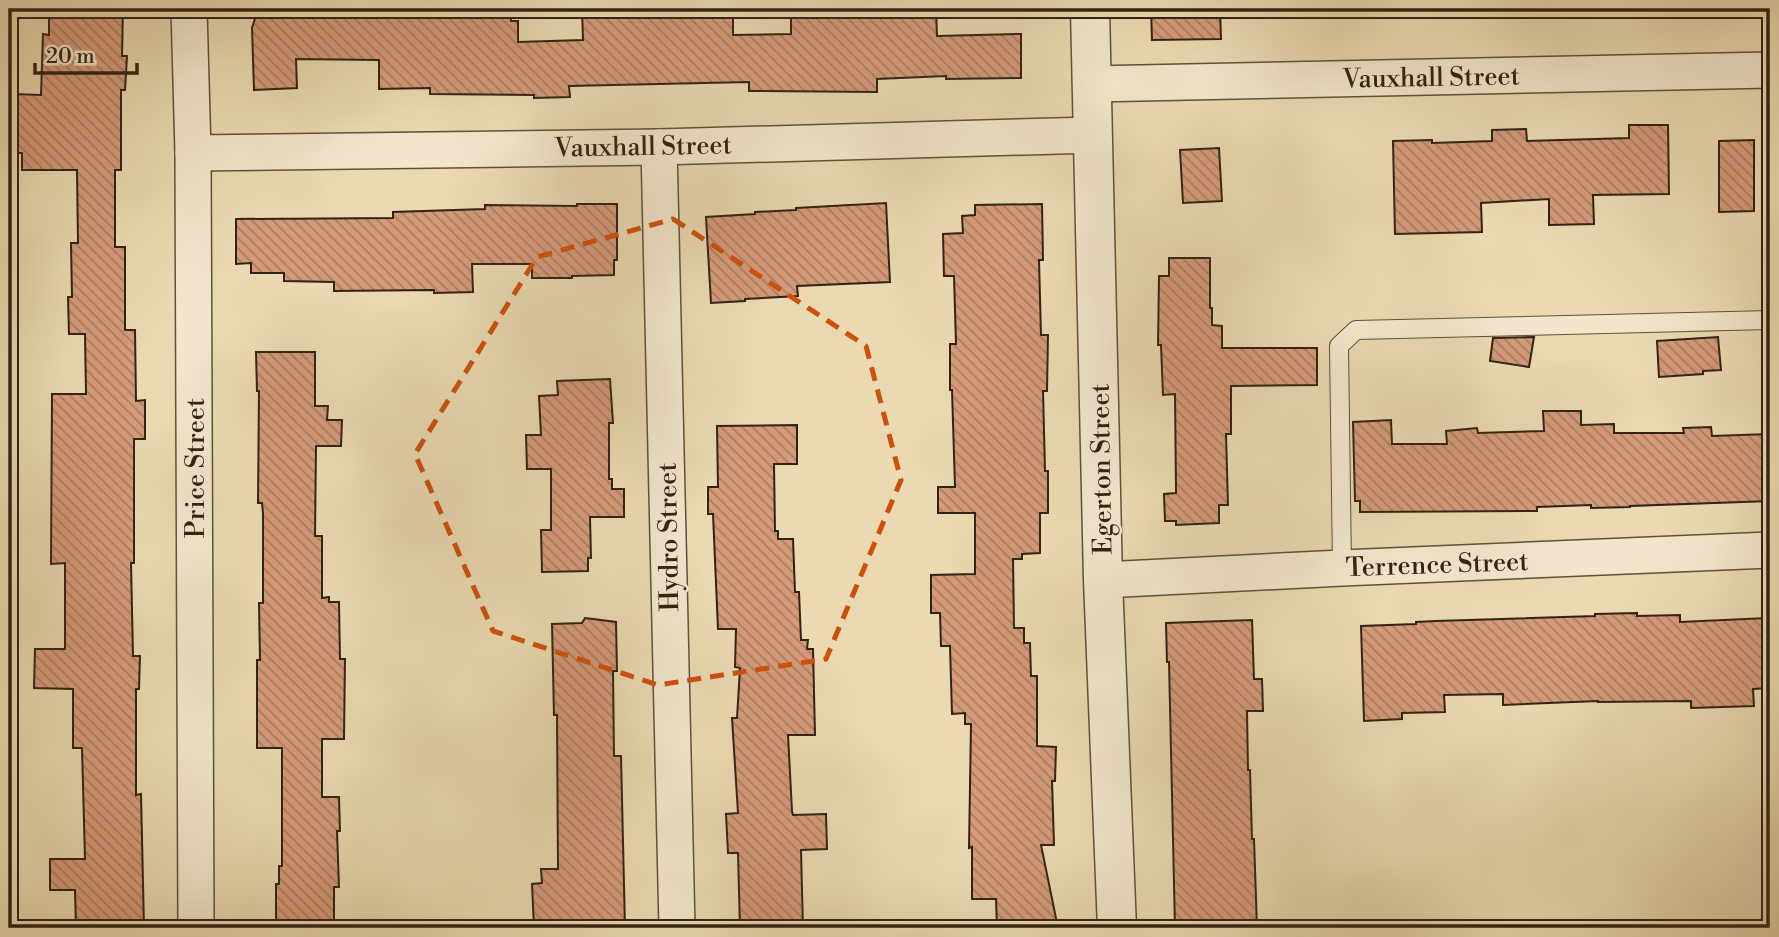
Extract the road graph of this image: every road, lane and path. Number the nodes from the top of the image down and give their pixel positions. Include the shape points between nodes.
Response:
1 (189, 9) edge
2 (1090, 9) edge
3 (1770, 70) edge
4 (1092, 84) junction
5 (1093, 135) junction
6 (659, 147) junction
7 (193, 153) junction
8 (1770, 320) edge
9 (1770, 551) edge
10 (1342, 568) junction
11 (1103, 580) junction
12 (196, 928) edge
13 (677, 928) edge
14 (1117, 928) edge

1 - 7 street, Price Street
2 - 4 street, Egerton Street
3 - 4 street, Vauxhall Street
4 - 5 street, Egerton Street
5 - 6 street, Vauxhall Street
5 - 11 street, Egerton Street
6 - 7 street, Vauxhall Street
6 - 13 street, Hydro Street
7 - 12 street, Price Street
8 - 10 lane via 1356,330 1339,346
9 - 10 street, Terrence Street
10 - 11 street, Terrence Street
11 - 14 street, Egerton Street

